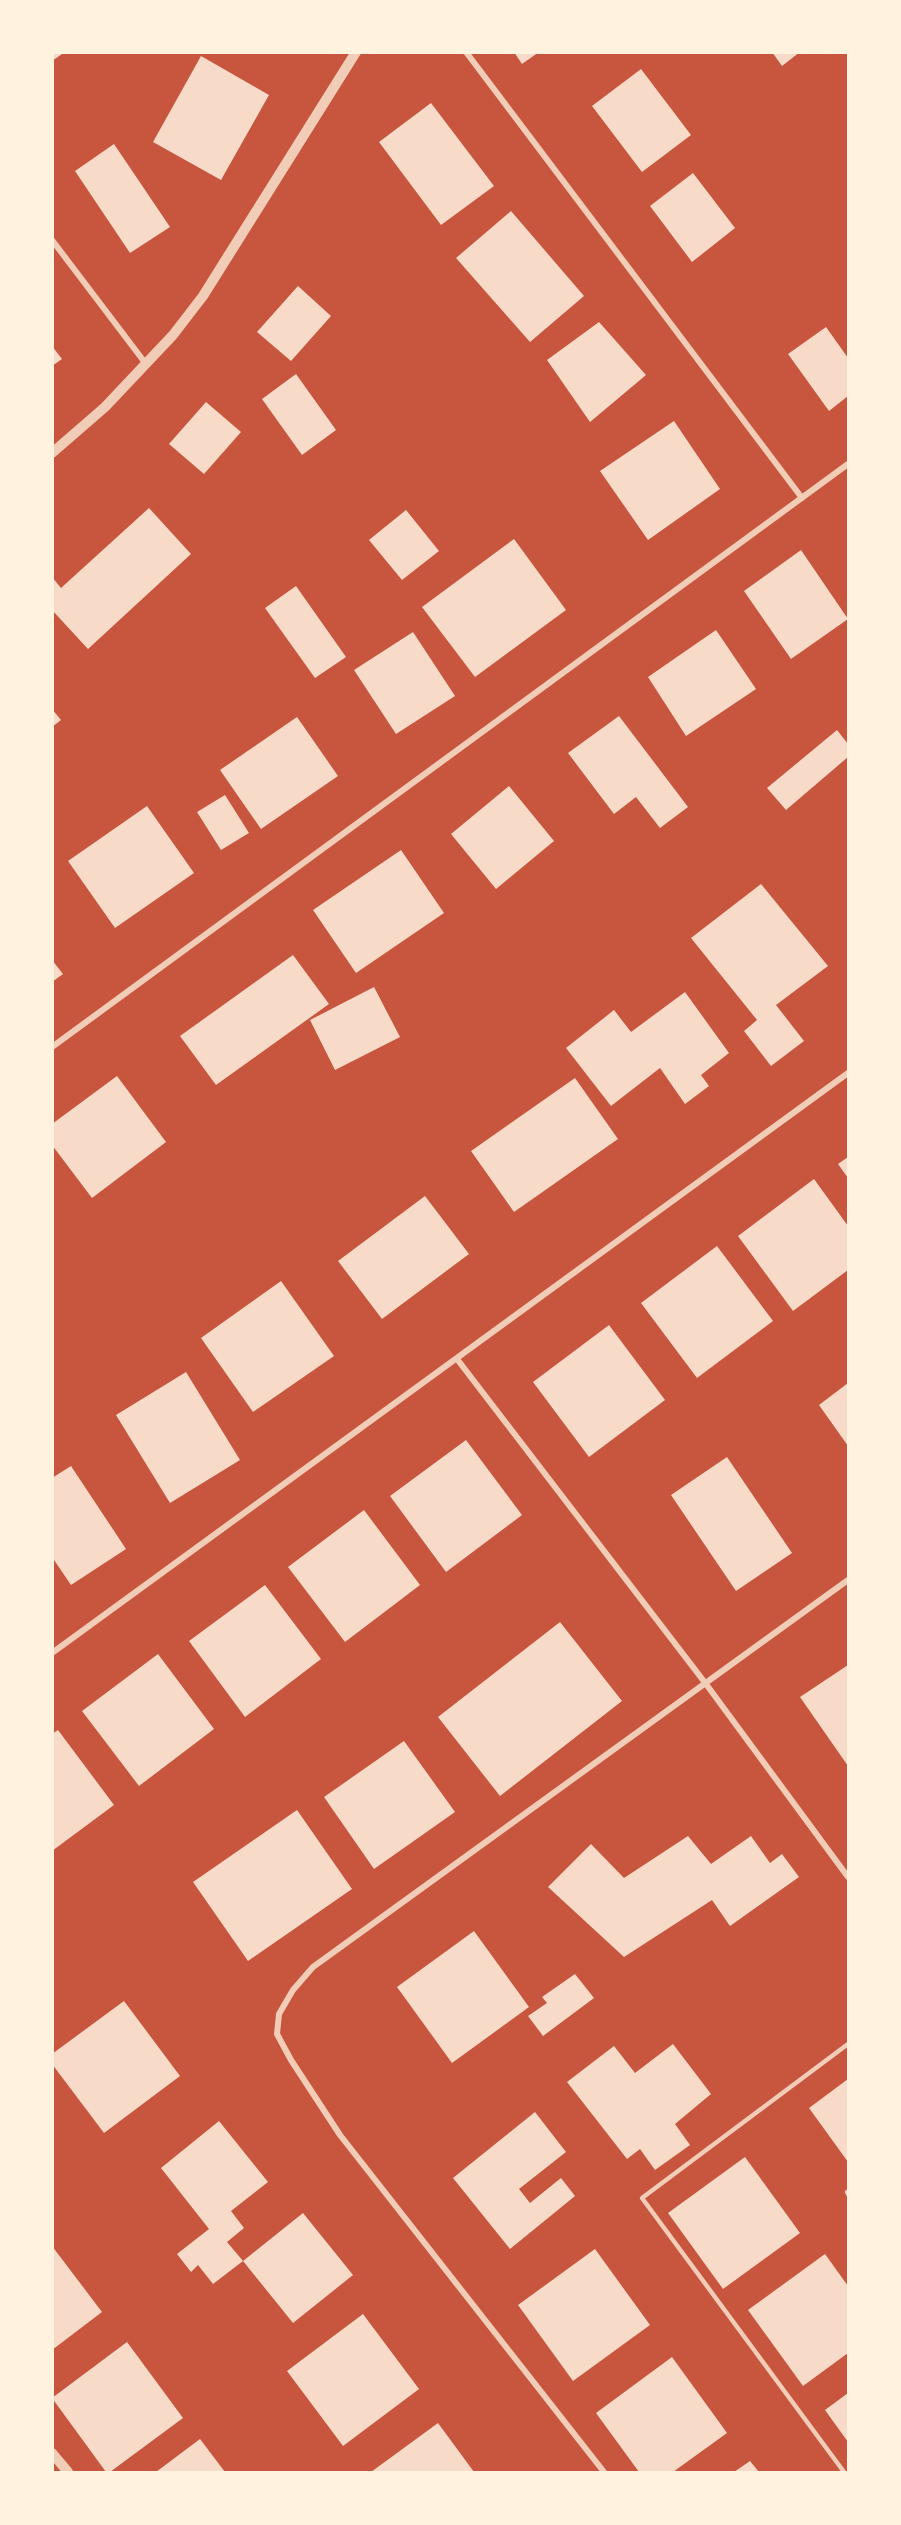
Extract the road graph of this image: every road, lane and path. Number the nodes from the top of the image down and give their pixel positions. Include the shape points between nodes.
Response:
1 (356, 52) edge
2 (466, 52) edge
3 (52, 240) edge
4 (147, 364) junction
5 (52, 453) edge
6 (849, 464) edge
7 (802, 498) junction
8 (52, 1047) edge
9 (849, 1073) edge
10 (457, 1359) junction
11 (849, 1580) edge
12 (52, 1653) edge
13 (706, 1684) junction
14 (849, 1877) edge
15 (849, 2044) edge
16 (52, 2453) edge
17 (68, 2472) edge
18 (604, 2472) edge
19 (844, 2472) edge

1 - 4 street via 203,296
2 - 7 street
3 - 4 street
4 - 5 street
6 - 7 street
7 - 8 street
9 - 10 street
10 - 12 street
10 - 13 street
11 - 13 street
13 - 14 street
13 - 18 street via 313,1967 279,2014 277,2034 340,2135
15 - 19 lane via 642,2198
16 - 17 street

